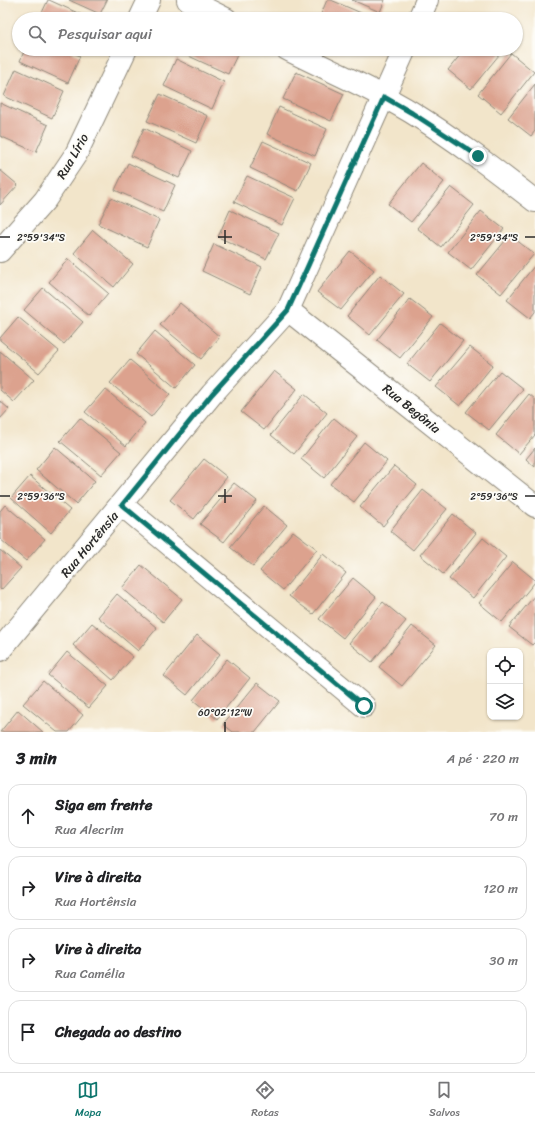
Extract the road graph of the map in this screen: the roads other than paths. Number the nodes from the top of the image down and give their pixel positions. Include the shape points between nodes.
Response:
1 (149, 0) edge
2 (188, 0) edge
3 (427, 0) edge
4 (143, 12) edge
5 (212, 12) edge
6 (422, 12) edge
7 (123, 56) edge
8 (301, 56) edge
9 (402, 56) edge
10 (384, 97) junction
11 (535, 201) edge
12 (0, 250) edge
13 (288, 310) junction
14 (122, 505) junction
15 (535, 506) edge
16 (0, 650) edge
17 (364, 706) dead end

1 - 4 street
2 - 5 street
3 - 6 street
7 - 12 street, Rua Lírio via 76,154 44,200
8 - 10 street
9 - 10 street, Rua Hortênsia
10 - 11 street via 478,156
10 - 13 street, Rua Hortênsia
13 - 14 street, Rua Hortênsia via 212,394
13 - 15 street, Rua Begônia
14 - 16 street, Rua Hortênsia
14 - 17 street

